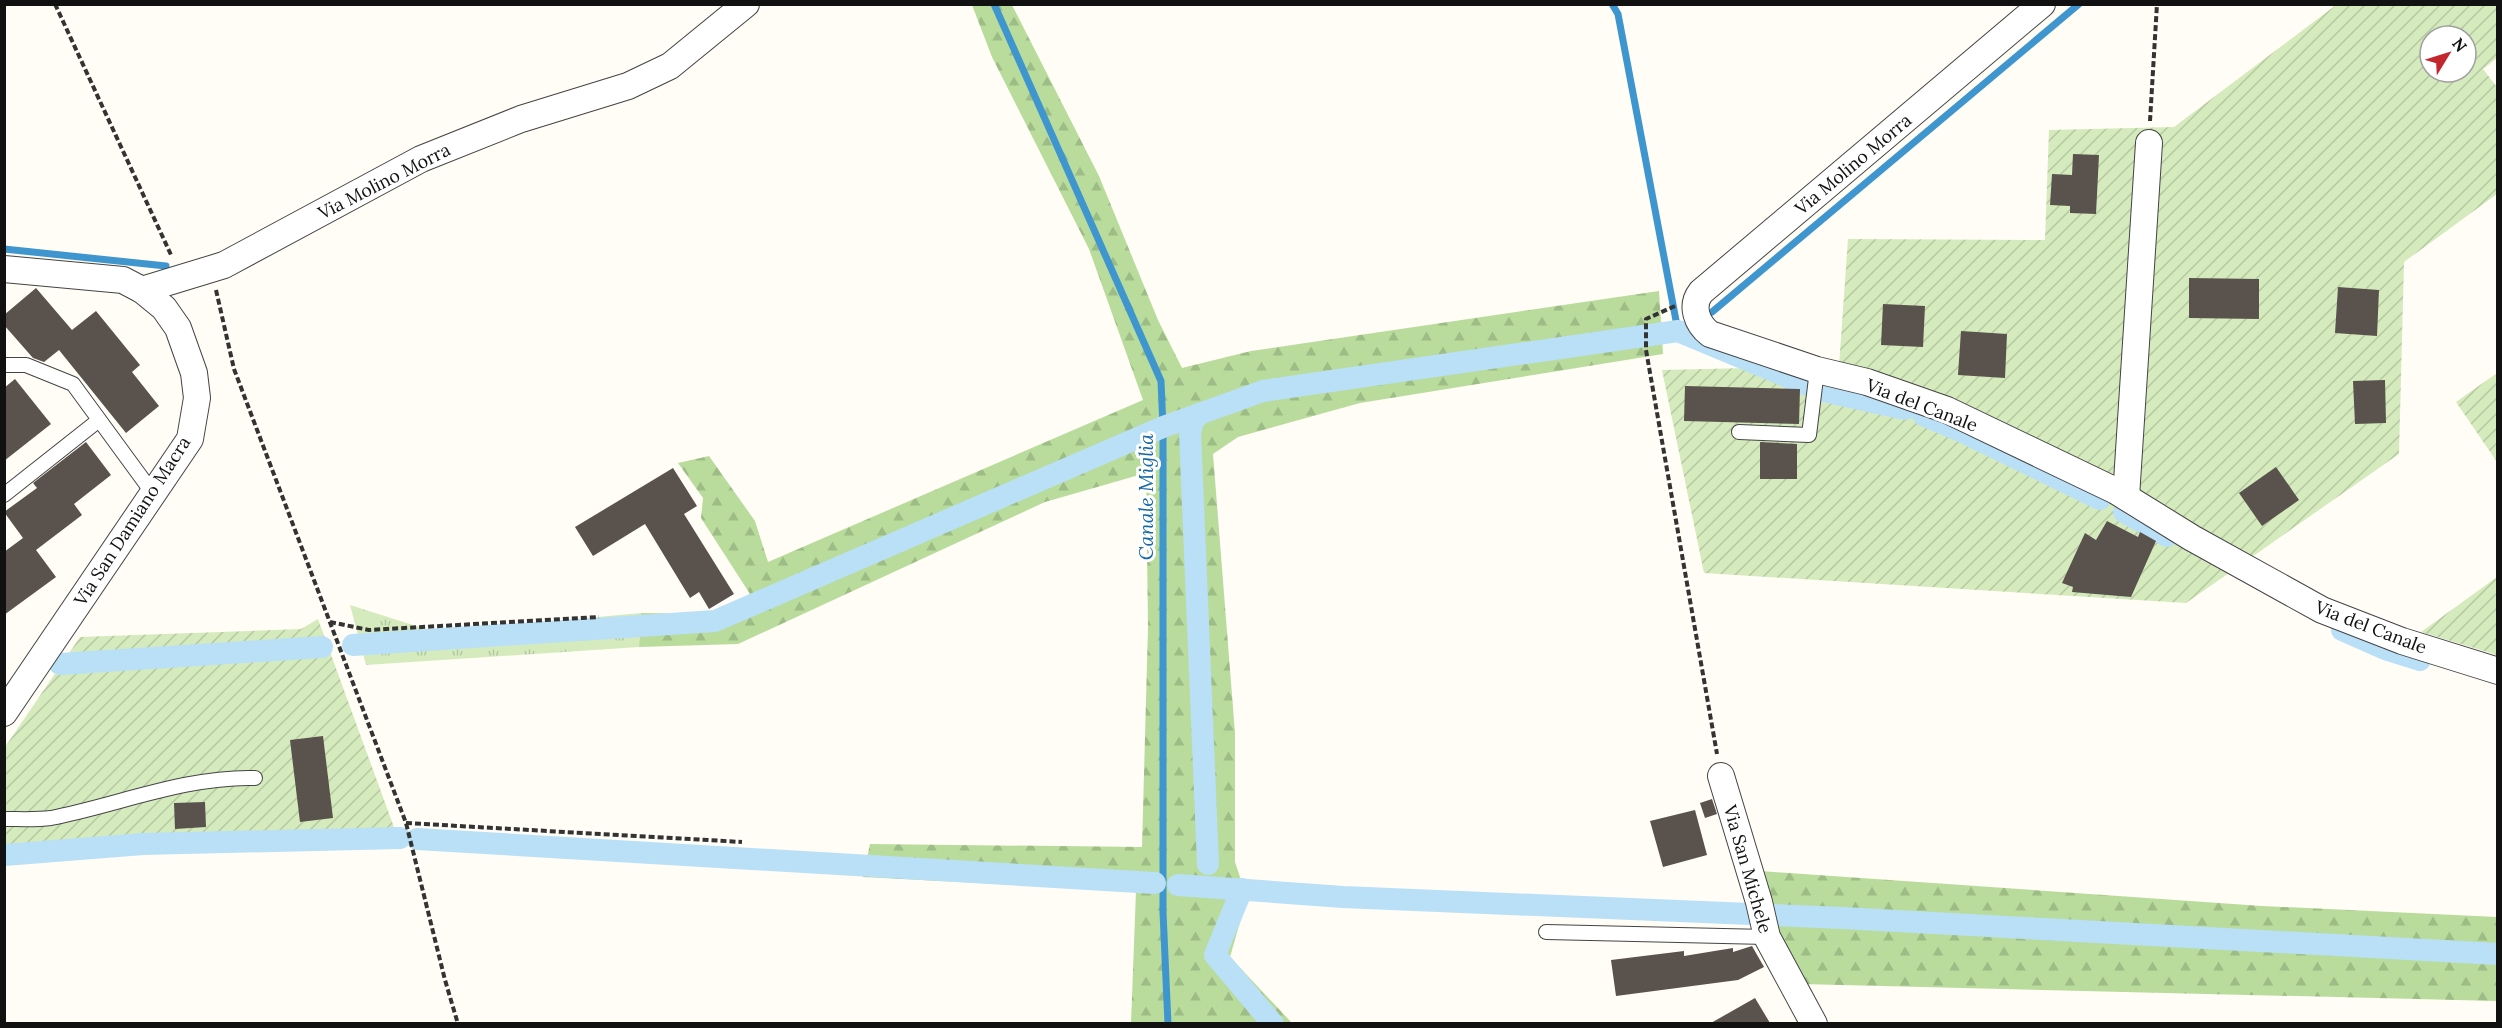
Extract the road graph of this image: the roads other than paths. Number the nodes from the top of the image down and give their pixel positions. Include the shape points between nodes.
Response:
1 (746, 4) edge
2 (2042, 4) edge
3 (2149, 143) road end
4 (4, 269) edge
5 (142, 290) junction
6 (1710, 334) joint
7 (4, 365) edge
8 (1817, 370) junction
9 (99, 420) junction
10 (1739, 432) dead end
11 (152, 492) junction
12 (4, 495) edge
13 (2126, 497) junction
14 (2498, 671) edge
15 (4, 713) edge
16 (1721, 776) road end
17 (255, 778) dead end
18 (4, 819) edge
19 (1546, 932) dead end
20 (1766, 932) junction
21 (1814, 1023) edge

1 - 5 street, Via Molino Morra via 670,66 628,86 521,119 421,159 224,265
2 - 6 street, Via Molino Morra via 1701,292 1695,310
3 - 13 street
4 - 5 street via 123,280
5 - 11 street, Via San Damiano Macra via 164,308 178,328 192,363 197,398 190,439
6 - 8 street, Via del Canale
7 - 9 lane via 26,365 73,384
8 - 10 lane via 1809,435
8 - 13 street, Via del Canale via 1867,382 1947,410
9 - 11 lane
9 - 12 lane
11 - 15 street, Via San Damiano Macra
13 - 14 street, Via del Canale via 2322,610
16 - 20 street, Via San Michele
17 - 18 lane via 162,791 48,818
19 - 20 lane
20 - 21 street, Via San Michele

